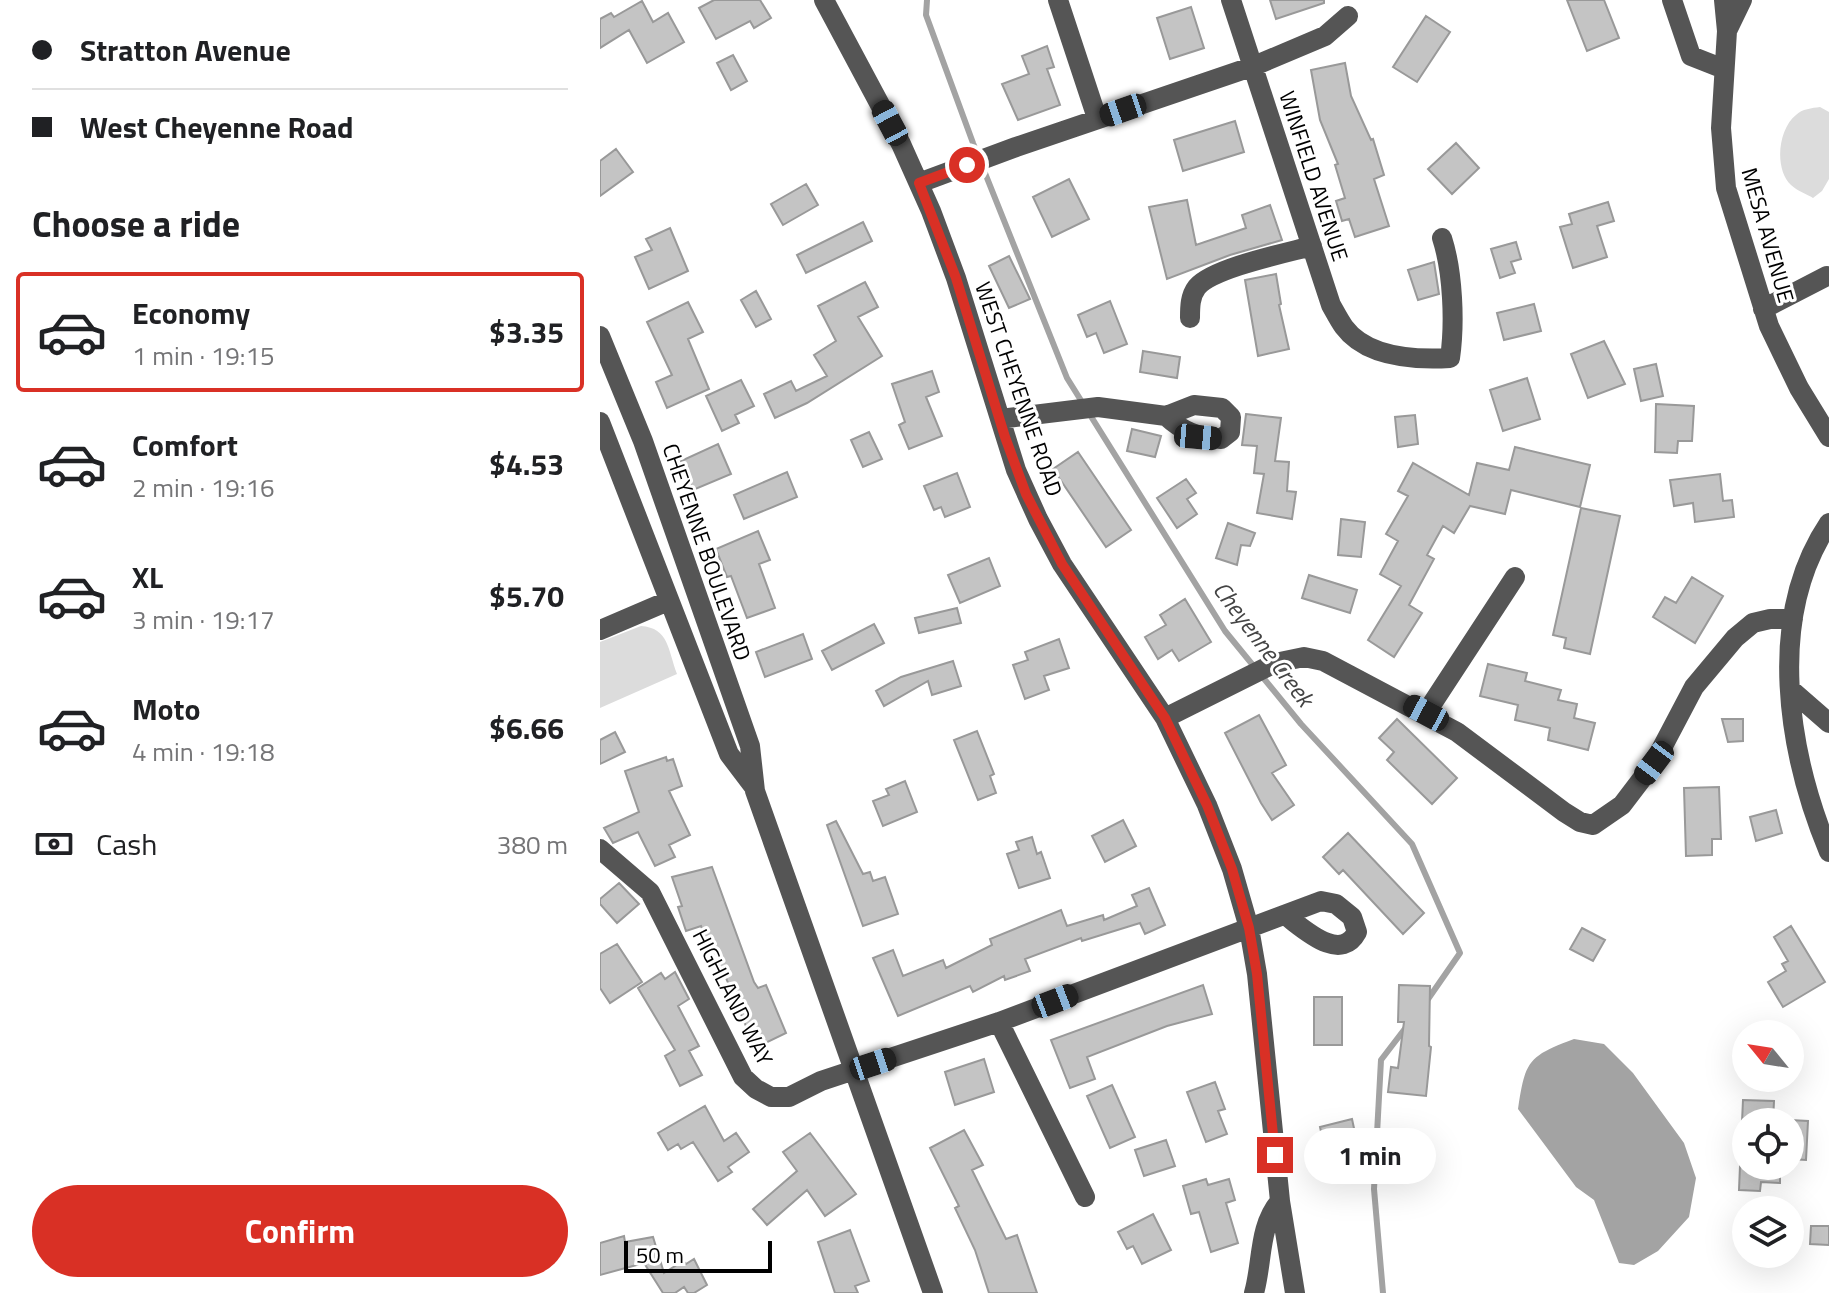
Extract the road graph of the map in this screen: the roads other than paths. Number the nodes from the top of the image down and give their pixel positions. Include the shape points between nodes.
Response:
1 (824, 0) edge
2 (1058, 0) edge
3 (1231, 0) edge
4 (1672, 0) edge
5 (1724, 0) edge
6 (1742, 0) edge
7 (1348, 16) dead end
8 (1727, 31) junction
9 (1254, 66) junction
10 (1724, 69) junction
11 (1097, 118) junction
12 (919, 183) junction
13 (1442, 238) dead end
14 (1312, 246) junction
15 (1827, 276) dead end
16 (1763, 309) junction
17 (1190, 318) dead end
18 (600, 336) edge
19 (1166, 416) dead end
20 (1000, 419) junction
21 (600, 422) edge
22 (1829, 437) edge
23 (1829, 523) edge
24 (1515, 577) dead end
25 (668, 601) junction
26 (1793, 619) junction
27 (600, 630) edge
28 (1790, 689) junction
29 (1426, 713) junction
30 (1165, 718) junction
31 (1829, 723) edge
32 (754, 787) junction
33 (600, 849) edge
34 (1829, 852) edge
35 (1285, 915) dead end
36 (1249, 928) junction
37 (999, 1022) junction
38 (853, 1070) junction
39 (1085, 1197) dead end
40 (1280, 1201) junction
41 (933, 1293) edge
42 (1254, 1293) edge
43 (1295, 1293) edge

1 - 12 street, WEST CHEYENNE ROAD
2 - 11 street
3 - 9 street, WINFIELD AVENUE
4 - 10 street via 1691,56
5 - 8 street, MESA AVENUE
6 - 8 street, MESA AVENUE
7 - 9 street via 1325,36
8 - 10 street, MESA AVENUE
9 - 11 street
9 - 14 street, WINFIELD AVENUE
10 - 16 street, MESA AVENUE via 1726,188
11 - 12 street
12 - 20 street, WEST CHEYENNE ROAD via 956,278
13 - 14 street, WINFIELD AVENUE via 1451,272 1453,340 1450,358 1424,360 1375,350 1345,328 1331,305
14 - 17 street via 1213,274 1197,287
15 - 16 street
16 - 22 street, MESA AVENUE via 1783,358
18 - 32 street, CHEYENNE BOULEVARD via 643,441 750,746
19 - 20 street via 1098,407
20 - 30 street, WEST CHEYENNE ROAD via 1016,470 1056,554
21 - 25 street, CHEYENNE BOULEVARD
23 - 26 street via 1813,549
24 - 29 street
25 - 27 street
25 - 32 street, CHEYENNE BOULEVARD via 729,754
26 - 28 street
26 - 29 street via 1753,623 1735,638 1694,687 1654,763 1622,805 1593,825 1564,812
28 - 31 street
28 - 34 street via 1803,780
29 - 30 street via 1323,661 1304,657 1270,666
30 - 36 street, WEST CHEYENNE ROAD via 1207,805
32 - 38 street, CHEYENNE BOULEVARD
33 - 38 street, HIGHLAND WAY via 650,892 743,1077 756,1089 771,1097 789,1097
35 - 36 street, HIGHLAND WAY
36 - 37 street, HIGHLAND WAY
36 - 40 street, WEST CHEYENNE ROAD
37 - 38 street, HIGHLAND WAY
37 - 39 street
38 - 41 street, CHEYENNE BOULEVARD
40 - 42 street via 1262,1239
40 - 43 street, WEST CHEYENNE ROAD

